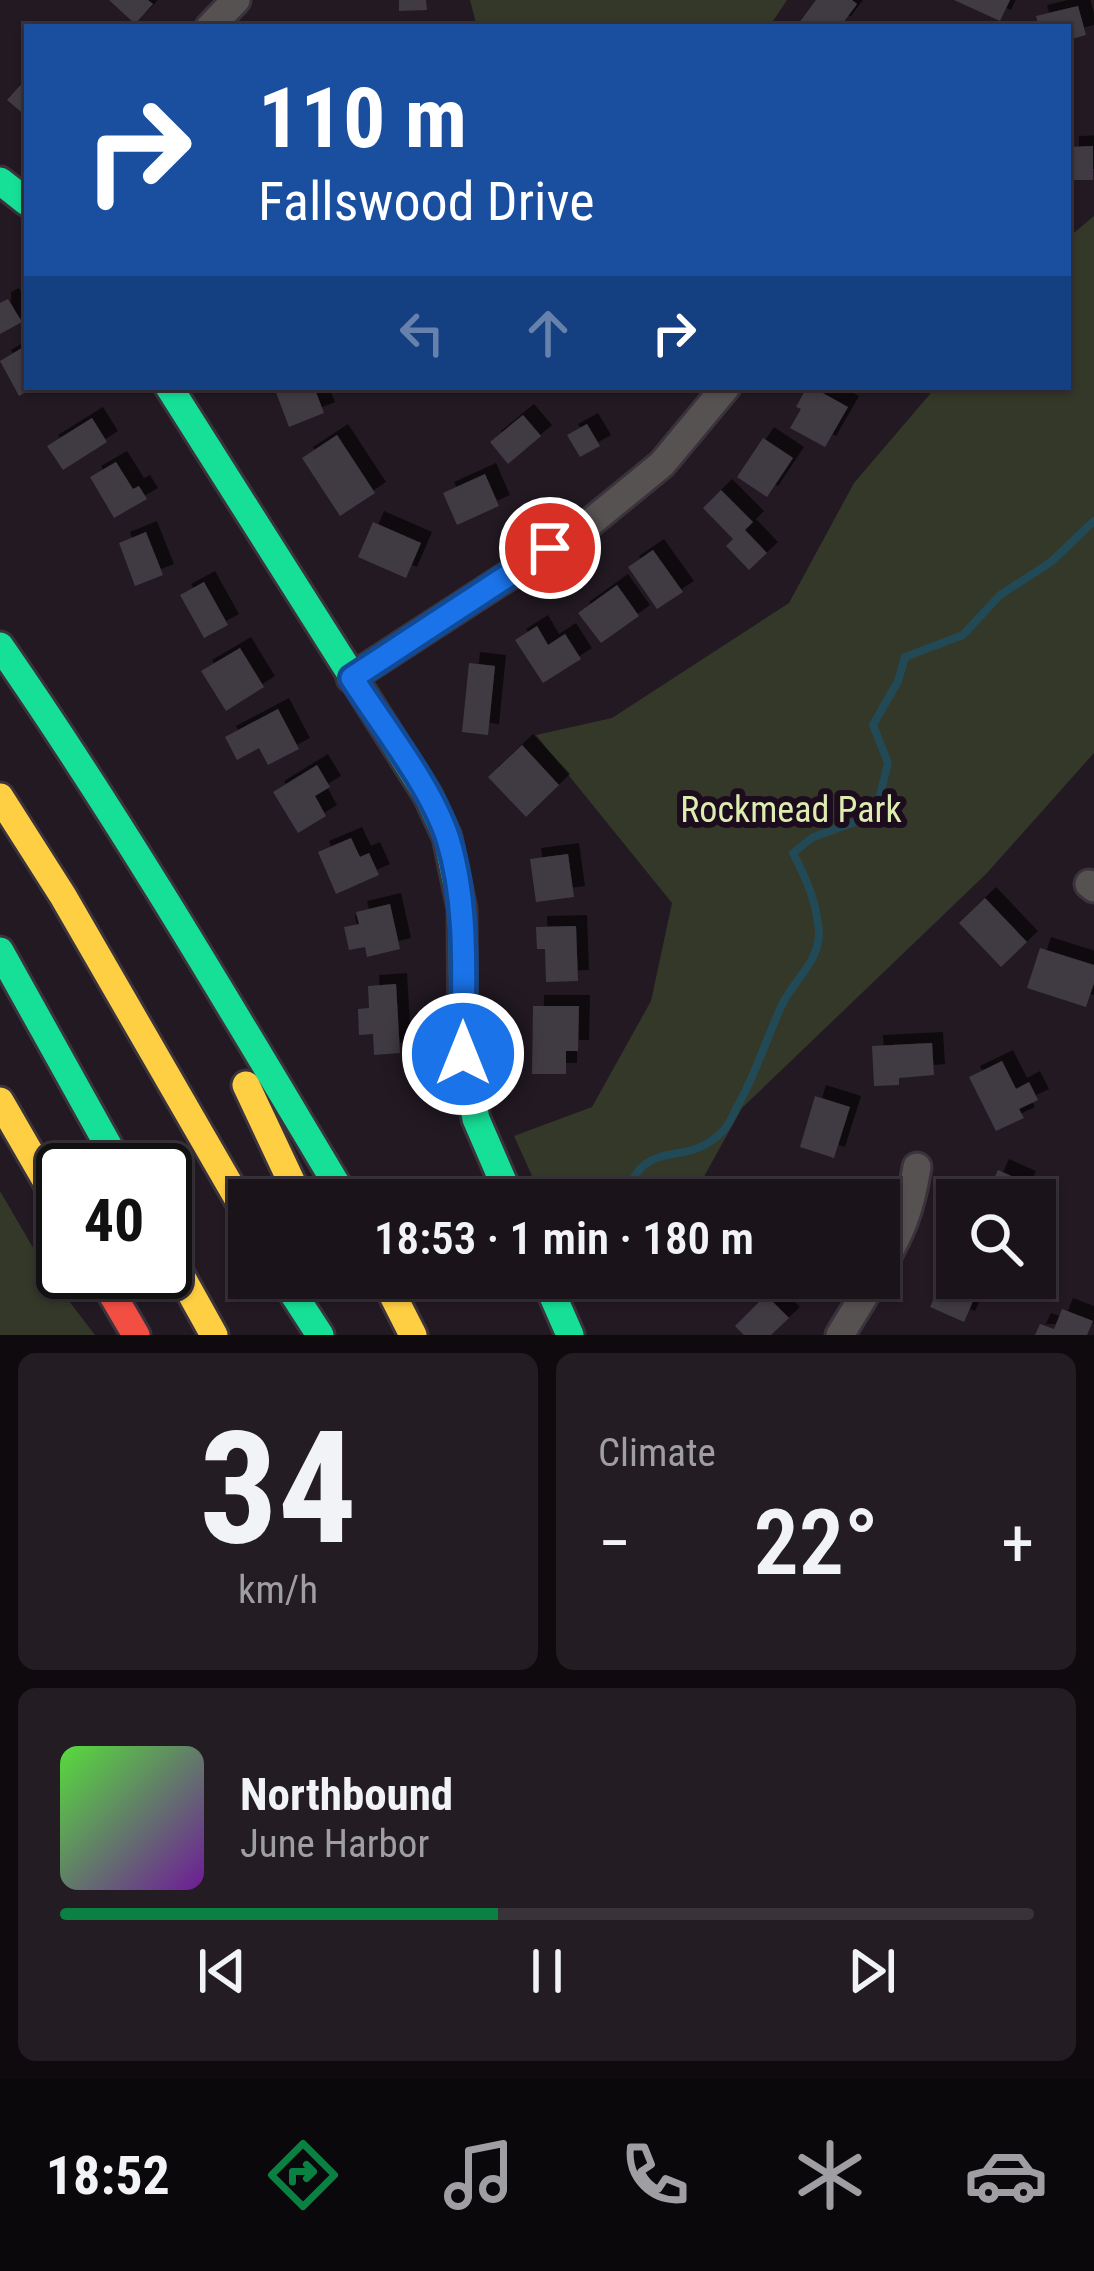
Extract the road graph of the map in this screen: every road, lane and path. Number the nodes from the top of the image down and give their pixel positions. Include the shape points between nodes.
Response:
1 (236, 0) edge
2 (214, 24) edge
3 (0, 181) edge
4 (24, 200) edge
5 (171, 390) edge
6 (724, 390) edge
7 (0, 646) edge
8 (352, 678) junction
9 (0, 797) edge
10 (134, 847) junction
11 (0, 951) edge
12 (0, 1101) edge
13 (107, 1143) edge
14 (36, 1163) edge
15 (917, 1167) dead end
16 (290, 1179) edge
17 (333, 1179) edge
18 (502, 1179) edge
19 (228, 1182) edge
20 (900, 1233) edge
21 (192, 1295) edge
22 (115, 1299) edge
23 (297, 1299) edge
24 (330, 1299) edge
25 (394, 1299) edge
26 (554, 1299) edge
27 (861, 1299) edge
28 (136, 1335) edge
29 (214, 1335) edge
30 (320, 1335) edge
31 (340, 1335) edge
32 (412, 1335) edge
33 (570, 1335) edge
34 (839, 1335) edge

1 - 2 street
3 - 4 main road
5 - 8 main road
6 - 8 street via 662,464 591,522
7 - 10 main road
8 - 18 main road via 447,838 463,909 463,1054 476,1119
9 - 19 main road
10 - 16 main road
10 - 17 main road
11 - 13 main road
12 - 14 main road
15 - 20 street
21 - 29 main road
22 - 28 main road
23 - 30 main road
24 - 31 main road
25 - 32 main road
26 - 33 main road
27 - 34 street

